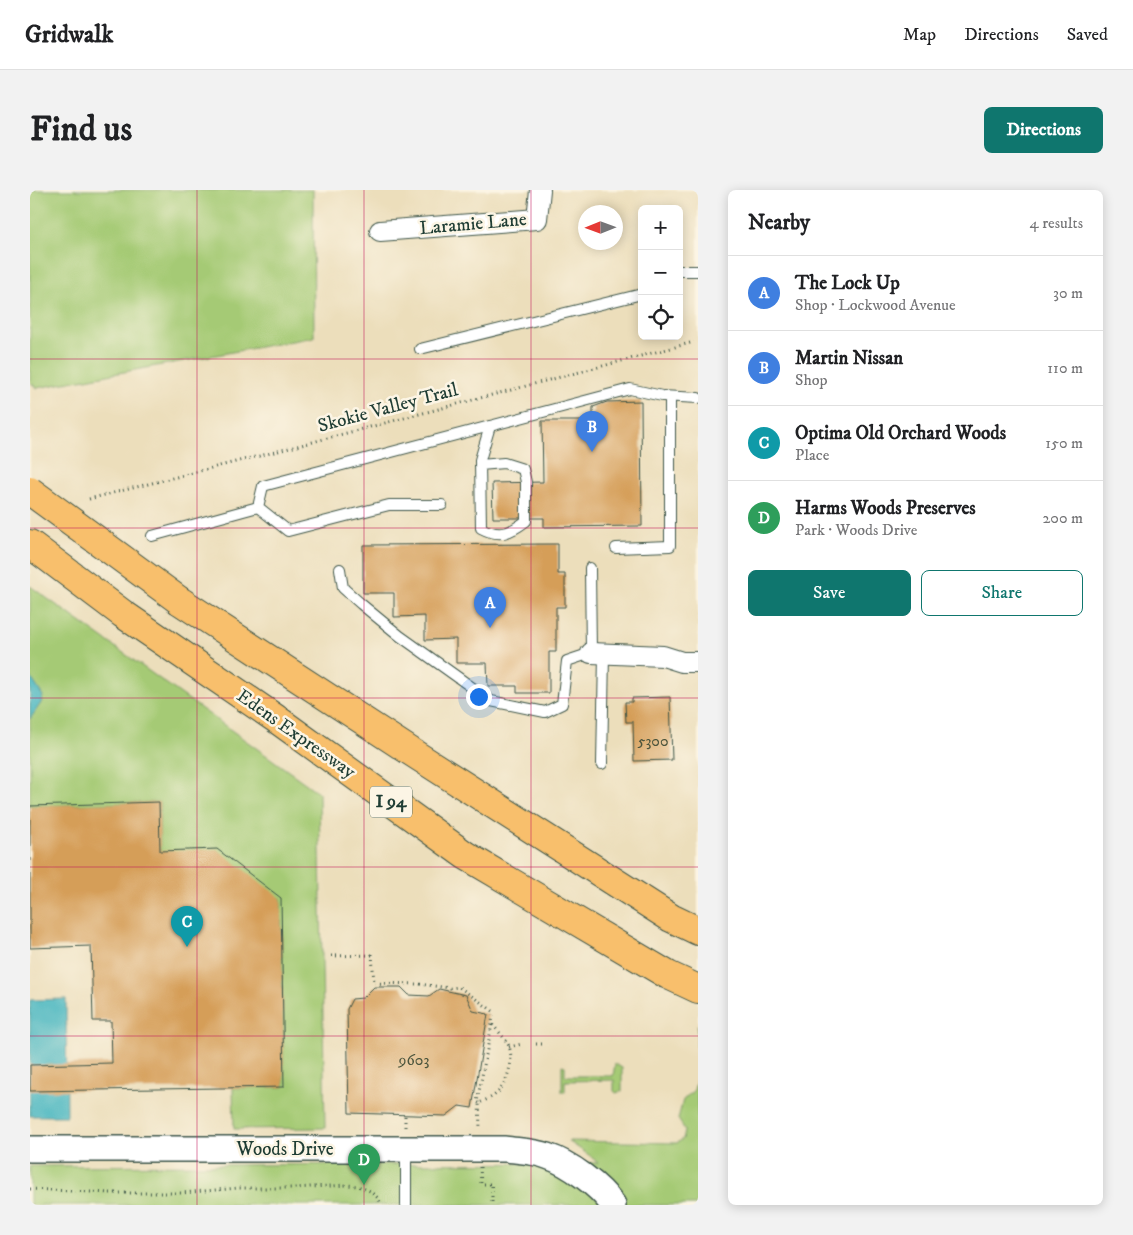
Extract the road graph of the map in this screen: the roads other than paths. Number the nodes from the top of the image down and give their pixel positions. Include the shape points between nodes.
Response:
1 (540, 190) edge
2 (380, 232) dead end
3 (683, 271) edge
4 (698, 271) edge
5 (638, 295) edge
6 (420, 349) dead end
7 (670, 397) junction
8 (698, 398) edge
9 (490, 426) junction
10 (480, 464) junction
11 (30, 491) edge
12 (442, 505) dead end
13 (258, 507) junction
14 (152, 536) dead end
15 (30, 544) edge
16 (616, 548) dead end
17 (590, 568) dead end
18 (340, 569) dead end
19 (597, 654) junction
20 (698, 662) edge
21 (602, 764) dead end
22 (698, 932) edge
23 (698, 989) edge
24 (405, 1138) junction
25 (30, 1149) edge
26 (406, 1205) edge
27 (613, 1205) edge

1 - 2 street, Laramie Lane via 537,219
3 - 4 lane
5 - 6 lane
7 - 8 lane
7 - 9 lane via 630,389
7 - 16 lane via 670,546
9 - 10 lane
9 - 13 lane via 264,486
10 - 10 lane via 481,528 492,534 510,533 526,521 523,469 504,463
11 - 22 highway, bridge via 180,601 671,918
12 - 13 lane via 389,506 288,531
13 - 14 lane
15 - 23 highway, Edens Expressway / I 94 via 465,855 668,975
17 - 19 lane
18 - 19 lane via 343,588 360,604 491,701 545,712 562,704 567,660
19 - 20 street via 663,656 682,662
19 - 21 lane
24 - 25 street, Woods Drive
24 - 26 lane
24 - 27 street, Woods Drive via 546,1155 576,1171

